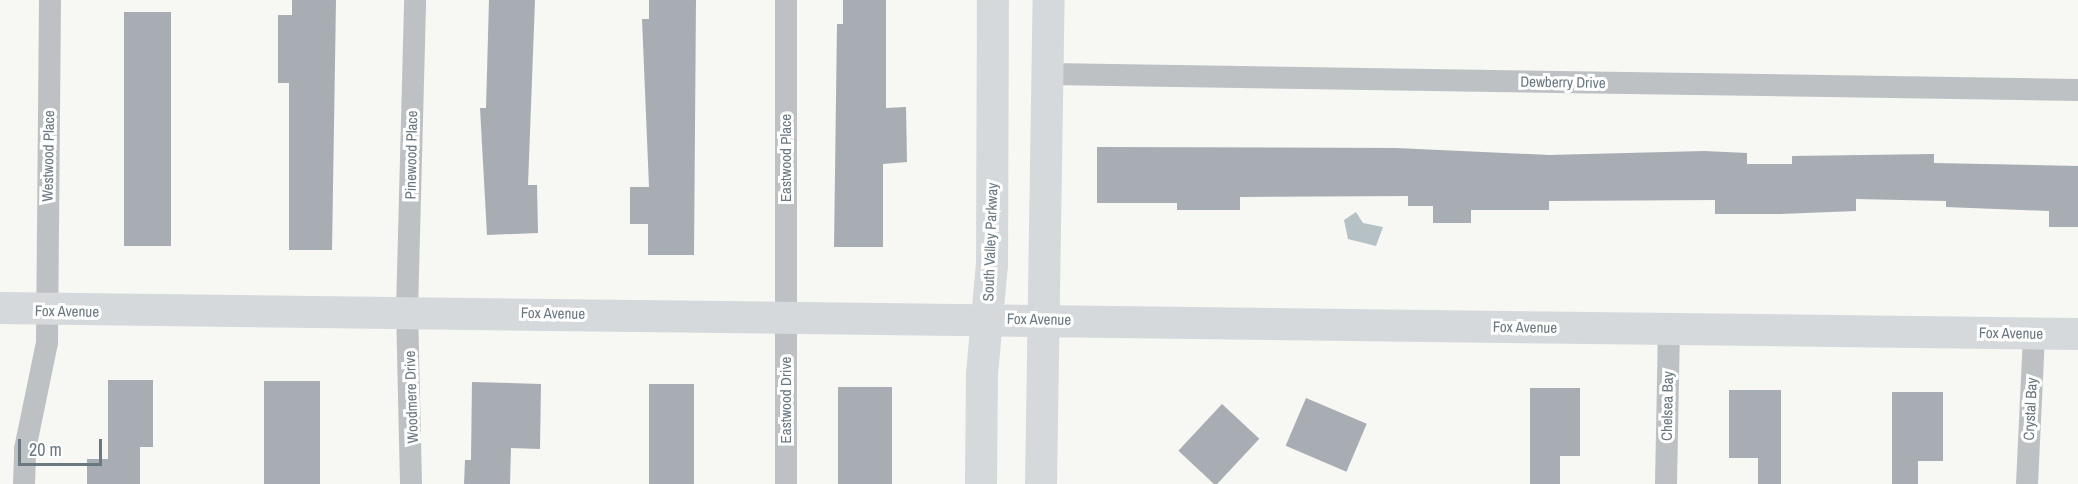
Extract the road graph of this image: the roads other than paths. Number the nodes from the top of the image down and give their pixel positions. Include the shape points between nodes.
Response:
1 (50, 0) edge
2 (415, 0) edge
3 (786, 0) edge
4 (993, 0) edge
5 (1049, 0) edge
6 (1049, 74) junction
7 (2078, 90) edge
8 (0, 308) edge
9 (407, 311) junction
10 (47, 312) junction
11 (786, 316) junction
12 (987, 318) junction
13 (1045, 320) junction
14 (1669, 329) junction
15 (2034, 334) junction
16 (2078, 334) edge
17 (24, 484) edge
18 (411, 484) edge
19 (786, 484) edge
20 (981, 484) edge
21 (1041, 484) edge
22 (1666, 484) edge
23 (2027, 484) edge

1 - 10 street, Westwood Place
2 - 9 street, Pinewood Place
3 - 11 street, Eastwood Place
4 - 12 main road, South Valley Parkway
5 - 6 main road
6 - 7 street, Dewberry Drive
6 - 13 main road
8 - 10 main road, Fox Avenue
9 - 10 main road, Fox Avenue
9 - 11 main road, Fox Avenue
9 - 18 street, Woodmere Drive
10 - 17 street, Westwood Place
11 - 12 main road, Fox Avenue
11 - 19 street, Eastwood Drive
12 - 13 main road, Fox Avenue
12 - 20 main road, South Valley Parkway
13 - 14 main road, Fox Avenue
13 - 21 main road
14 - 15 main road, Fox Avenue
14 - 22 street, Chelsea Bay
15 - 16 main road, Fox Avenue
15 - 23 street, Crystal Bay

